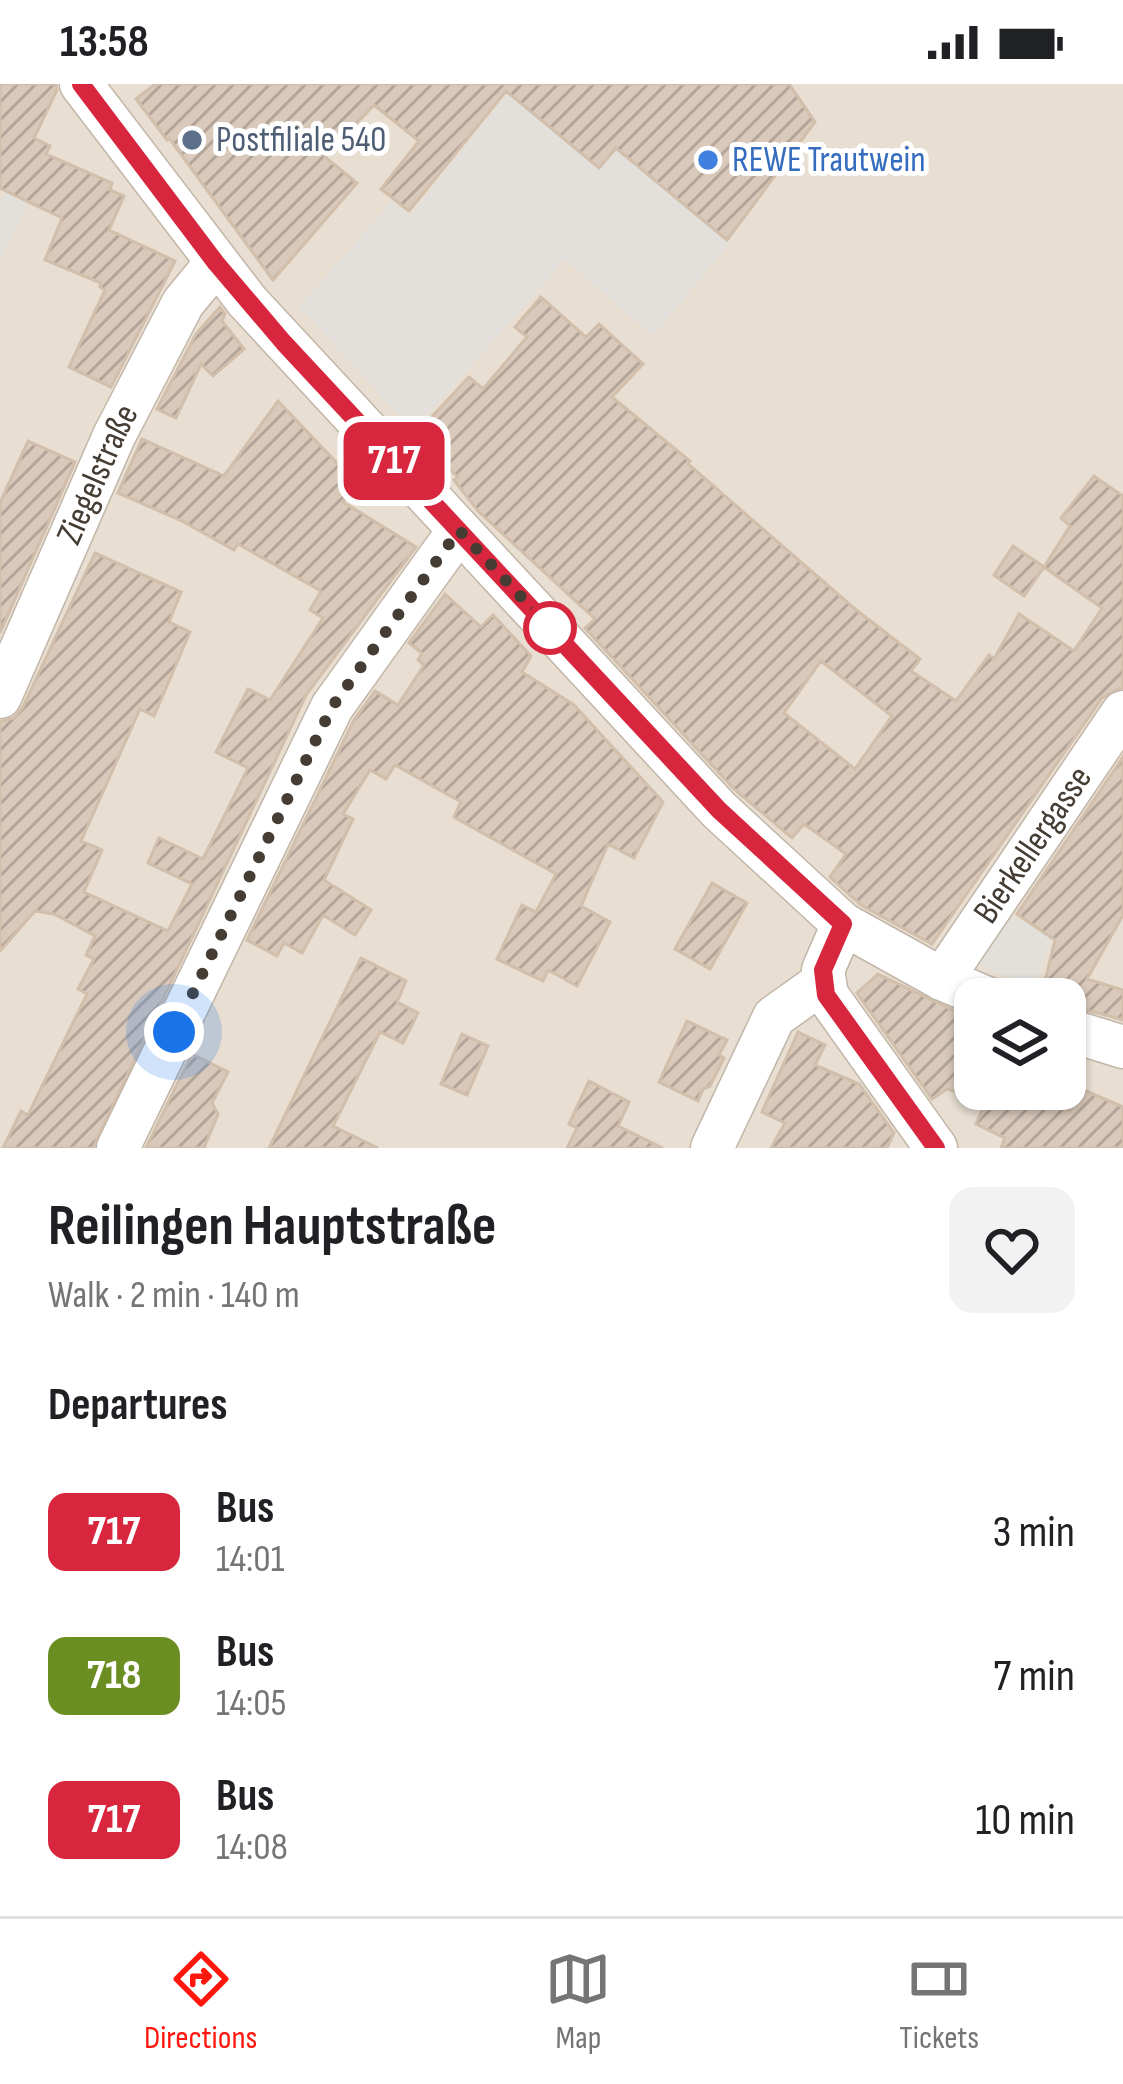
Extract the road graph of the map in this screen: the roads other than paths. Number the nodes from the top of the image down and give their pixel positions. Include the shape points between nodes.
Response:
1 (82, 84) edge
2 (216, 263) junction
3 (459, 530) junction
4 (0, 697) edge
5 (1123, 712) edge
6 (843, 924) junction
7 (942, 979) junction
8 (823, 982) junction
9 (954, 984) edge
10 (1086, 1036) edge
11 (1123, 1047) edge
12 (118, 1148) edge
13 (712, 1148) edge
14 (937, 1148) edge

1 - 2 street
2 - 3 street
2 - 4 street, Ziegelstraße via 183,303 114,436
3 - 6 street via 719,810
3 - 12 street via 332,707
5 - 7 street, Bierkellergasse
6 - 7 street
6 - 8 street
7 - 9 street
8 - 13 street via 773,1017
8 - 14 street
10 - 11 street

